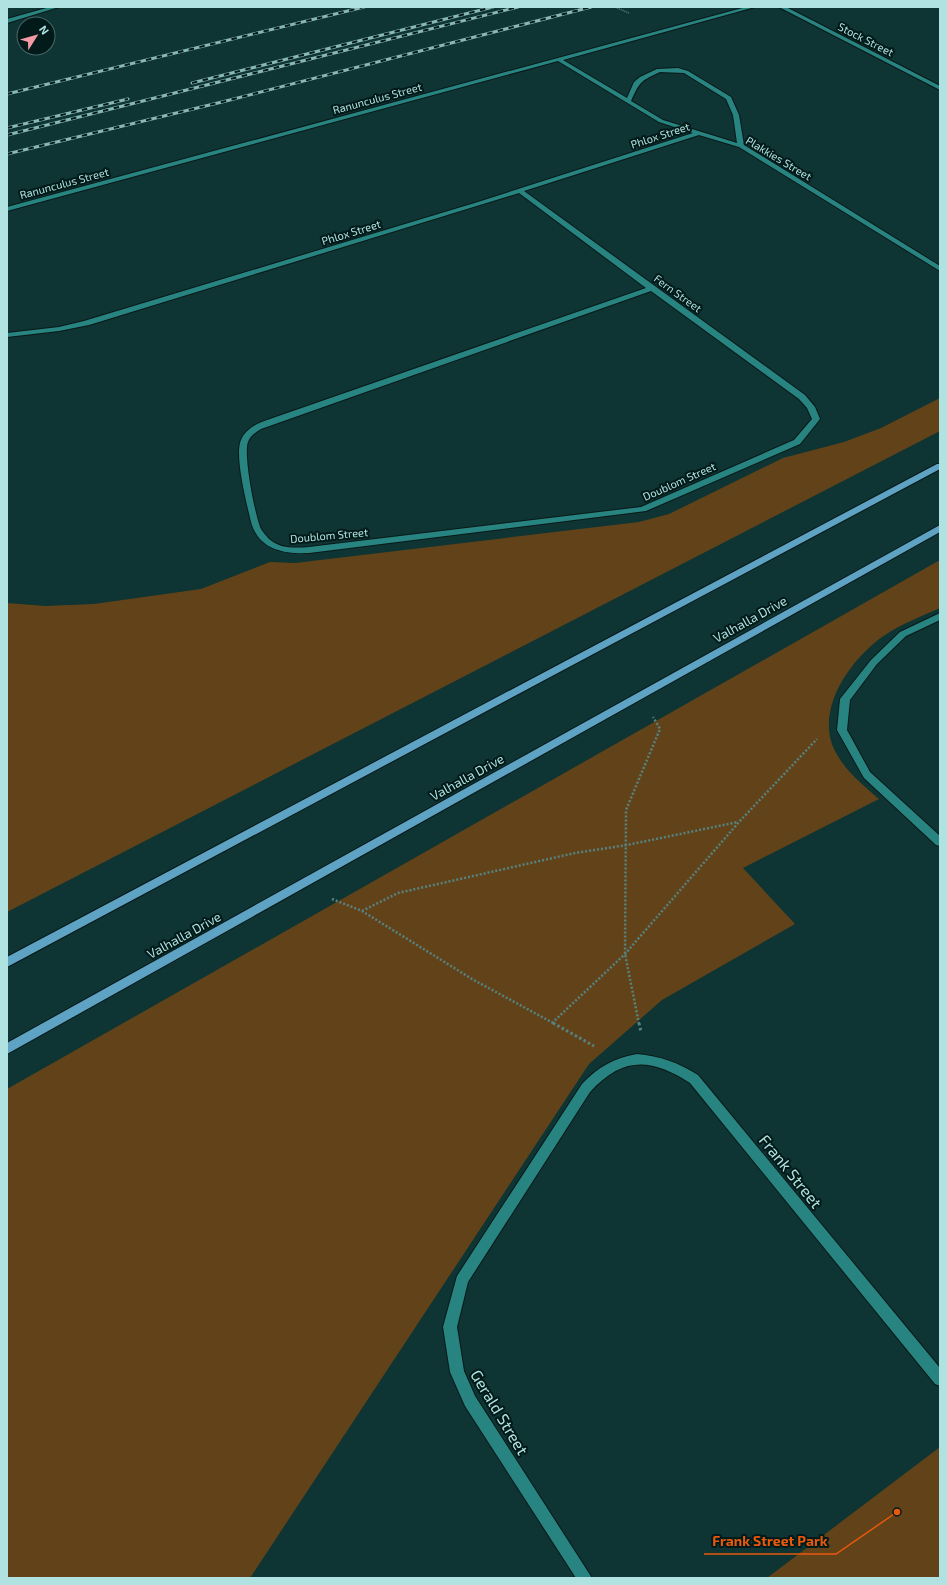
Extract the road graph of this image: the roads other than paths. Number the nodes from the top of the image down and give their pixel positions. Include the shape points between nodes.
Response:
1 (56, 7) edge
2 (752, 7) edge
3 (782, 7) edge
4 (7, 21) edge
5 (558, 59) junction
6 (940, 88) edge
7 (628, 100) junction
8 (698, 133) junction
9 (741, 146) junction
10 (519, 190) junction
11 (7, 209) edge
12 (940, 269) edge
13 (652, 288) junction
14 (7, 335) edge
15 (816, 419) joint
16 (940, 466) edge
17 (940, 528) edge
18 (940, 616) edge
19 (940, 842) edge
20 (7, 962) edge
21 (7, 1049) edge
22 (586, 1088) joint
23 (940, 1380) edge
24 (585, 1578) edge

1 - 4 street
2 - 5 street, Ranunculus Street
3 - 6 street, Stock Street
5 - 7 street, Plakkies Street
5 - 11 street, Ranunculus Street
7 - 8 street, Plakkies Street via 661,121
7 - 9 street via 636,83 642,78 659,70 686,72 729,98 736,115
8 - 9 street, Plakkies Street
8 - 10 street, Phlox Street
9 - 12 street, Plakkies Street
10 - 13 street, Fern Street
10 - 14 street, Phlox Street via 86,323
13 - 15 street, Fern Street via 802,397 811,407
13 - 15 street, Doublom Street via 262,425 251,432 243,443 242,456 257,529 266,541 277,548 290,551 642,509 797,442
16 - 20 main road
17 - 21 main road, Valhalla Drive
18 - 19 street via 903,634 874,662 846,699 842,730 867,775
22 - 23 street, Frank Street via 595,1076 607,1068 622,1062 646,1059 680,1069 694,1079
22 - 24 street, Gerald Street via 462,1280 450,1327 457,1372 470,1400

